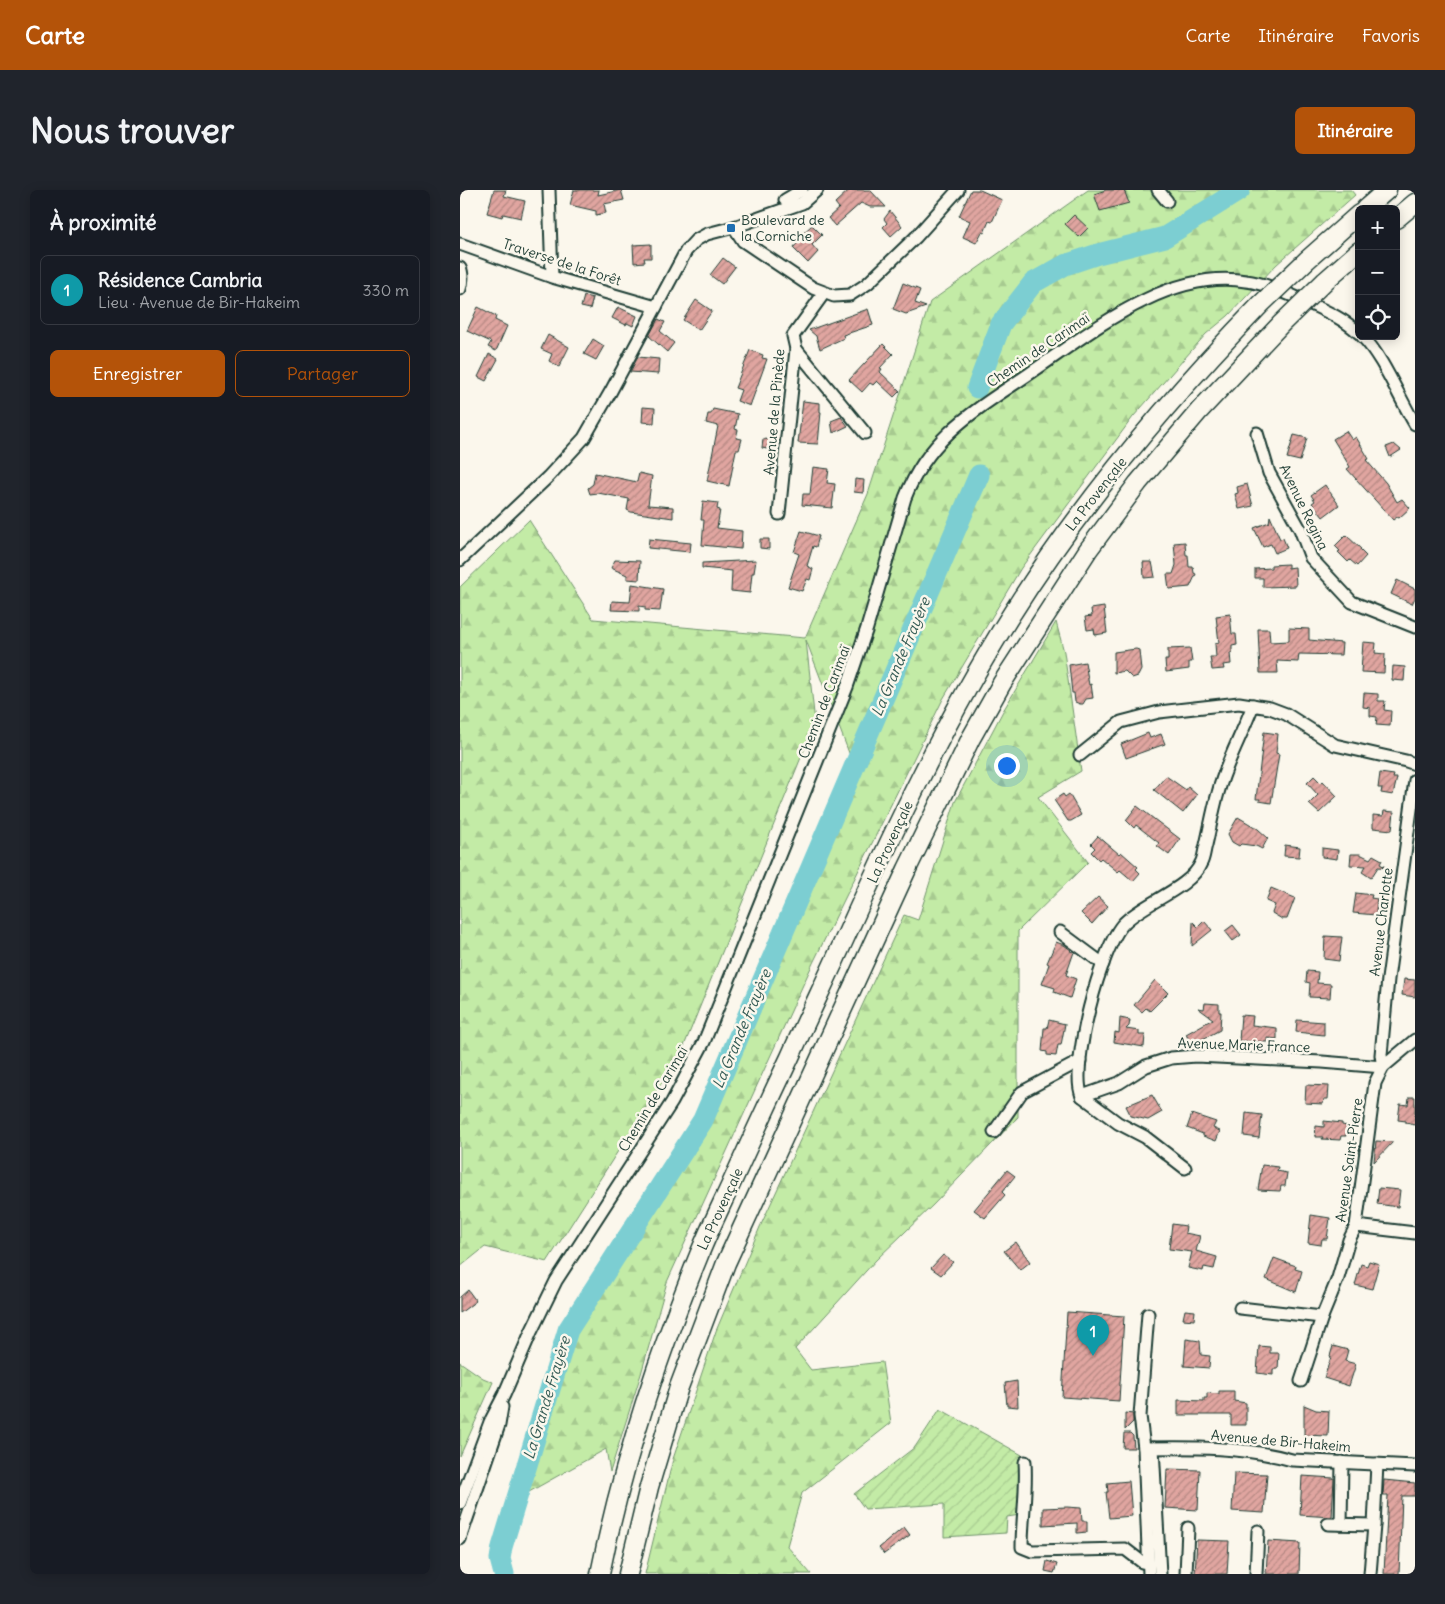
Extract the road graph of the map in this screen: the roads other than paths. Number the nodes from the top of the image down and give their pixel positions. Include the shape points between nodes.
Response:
1 (549, 190) edge
2 (802, 190) edge
3 (817, 190) edge
4 (958, 190) edge
5 (1158, 190) edge
6 (1387, 190) edge
7 (785, 200) edge
8 (1167, 201) dead end
9 (1415, 203) edge
10 (1370, 205) edge
11 (1400, 216) edge
12 (1355, 218) edge
13 (734, 227) junction
14 (460, 244) edge
15 (1355, 255) edge
16 (460, 268) edge
17 (552, 277) junction
18 (460, 289) edge
19 (824, 293) junction
20 (656, 307) junction
21 (1355, 329) edge
22 (1365, 340) edge
23 (796, 349) junction
24 (1415, 424) edge
25 (865, 433) dead end
26 (1257, 433) dead end
27 (779, 514) dead end
28 (460, 560) edge
29 (1415, 627) edge
30 (1253, 706) junction
31 (1080, 755) dead end
32 (1415, 764) edge
33 (1415, 780) edge
34 (1060, 932) dead end
35 (1103, 964) junction
36 (1415, 1040) edge
37 (1080, 1062) junction
38 (1384, 1067) junction
39 (1082, 1096) junction
40 (994, 1132) dead end
41 (1185, 1168) dead end
42 (1356, 1226) junction
43 (1415, 1233) edge
44 (1240, 1308) dead end
45 (1148, 1314) dead end
46 (1322, 1317) junction
47 (1301, 1381) dead end
48 (504, 1395) junction
49 (1148, 1448) junction
50 (1025, 1462) dead end
51 (1342, 1462) junction
52 (1377, 1464) junction
53 (1415, 1466) edge
54 (460, 1503) edge
55 (1328, 1524) dead end
56 (1341, 1524) junction
57 (1374, 1526) junction
58 (1188, 1528) dead end
59 (1258, 1531) dead end
60 (460, 1540) edge
61 (1149, 1568) edge
62 (600, 1574) edge
63 (628, 1574) edge
64 (1160, 1574) edge
65 (1186, 1574) edge
66 (1256, 1574) edge
67 (1370, 1574) edge

1 - 17 street
2 - 7 street
3 - 7 street via 802,203
4 - 19 street via 916,237 867,284 850,295
5 - 8 street
6 - 10 highway
7 - 13 street
9 - 11 highway
12 - 62 highway, La Provençale, bridge via 1261,304 1208,359 1103,484 1011,615 937,745 700,1251 666,1338 641,1417
13 - 19 street via 743,241
13 - 20 street via 707,234 686,250
14 - 17 street, Traverse de la Forêt
15 - 63 highway, La Provençale, bridge via 1280,324 1138,483 1088,550 1002,683 971,738 907,869 726,1263 679,1387
16 - 18 street
17 - 20 street, Traverse de la Forêt
19 - 23 street, Avenue de la Pinède via 793,336
20 - 28 street via 584,438 548,477
21 - 48 street, Chemin de Carimaï via 1333,314 1290,294 1247,281 1192,284 1163,292 1138,302 1109,320 970,415 934,447 910,484 847,687 704,1042 672,1102 556,1281
22 - 24 street
23 - 25 street
23 - 27 street, Avenue de la Pinède
26 - 29 street, Avenue Regina via 1269,473 1300,529 1311,558 1352,602
30 - 31 street via 1239,703 1159,712 1121,722
30 - 32 street via 1286,714 1335,746
30 - 35 street via 1225,771 1201,864 1188,880 1124,923
33 - 38 street, Avenue Charlotte via 1388,979
34 - 35 street
35 - 37 street via 1090,1003
36 - 38 street, Avenue Saint-Pierre
37 - 39 street via 1078,1075
37 - 40 street via 1022,1092
38 - 39 street, Avenue Marie France via 1196,1056 1171,1058 1146,1066 1119,1083
38 - 42 street, Avenue Saint-Pierre via 1375,1083
39 - 41 street
42 - 43 street
42 - 46 street, Avenue Saint-Pierre
44 - 46 street
45 - 49 street via 1140,1416
46 - 47 street, Avenue Saint-Pierre
48 - 54 street, Chemin de Carimaï via 490,1422
48 - 60 street, Chemin de Carimaï via 499,1425
49 - 51 street, Avenue de Bir-Hakeim via 1226,1450 1292,1460
49 - 61 street
49 - 64 street
50 - 61 street via 1022,1548 1032,1552 1126,1549
51 - 52 street, Avenue de Bir-Hakeim
51 - 56 street
52 - 53 street, Avenue de Bir-Hakeim
52 - 57 street
55 - 56 street
56 - 57 street
57 - 67 street
58 - 65 street
59 - 66 street

